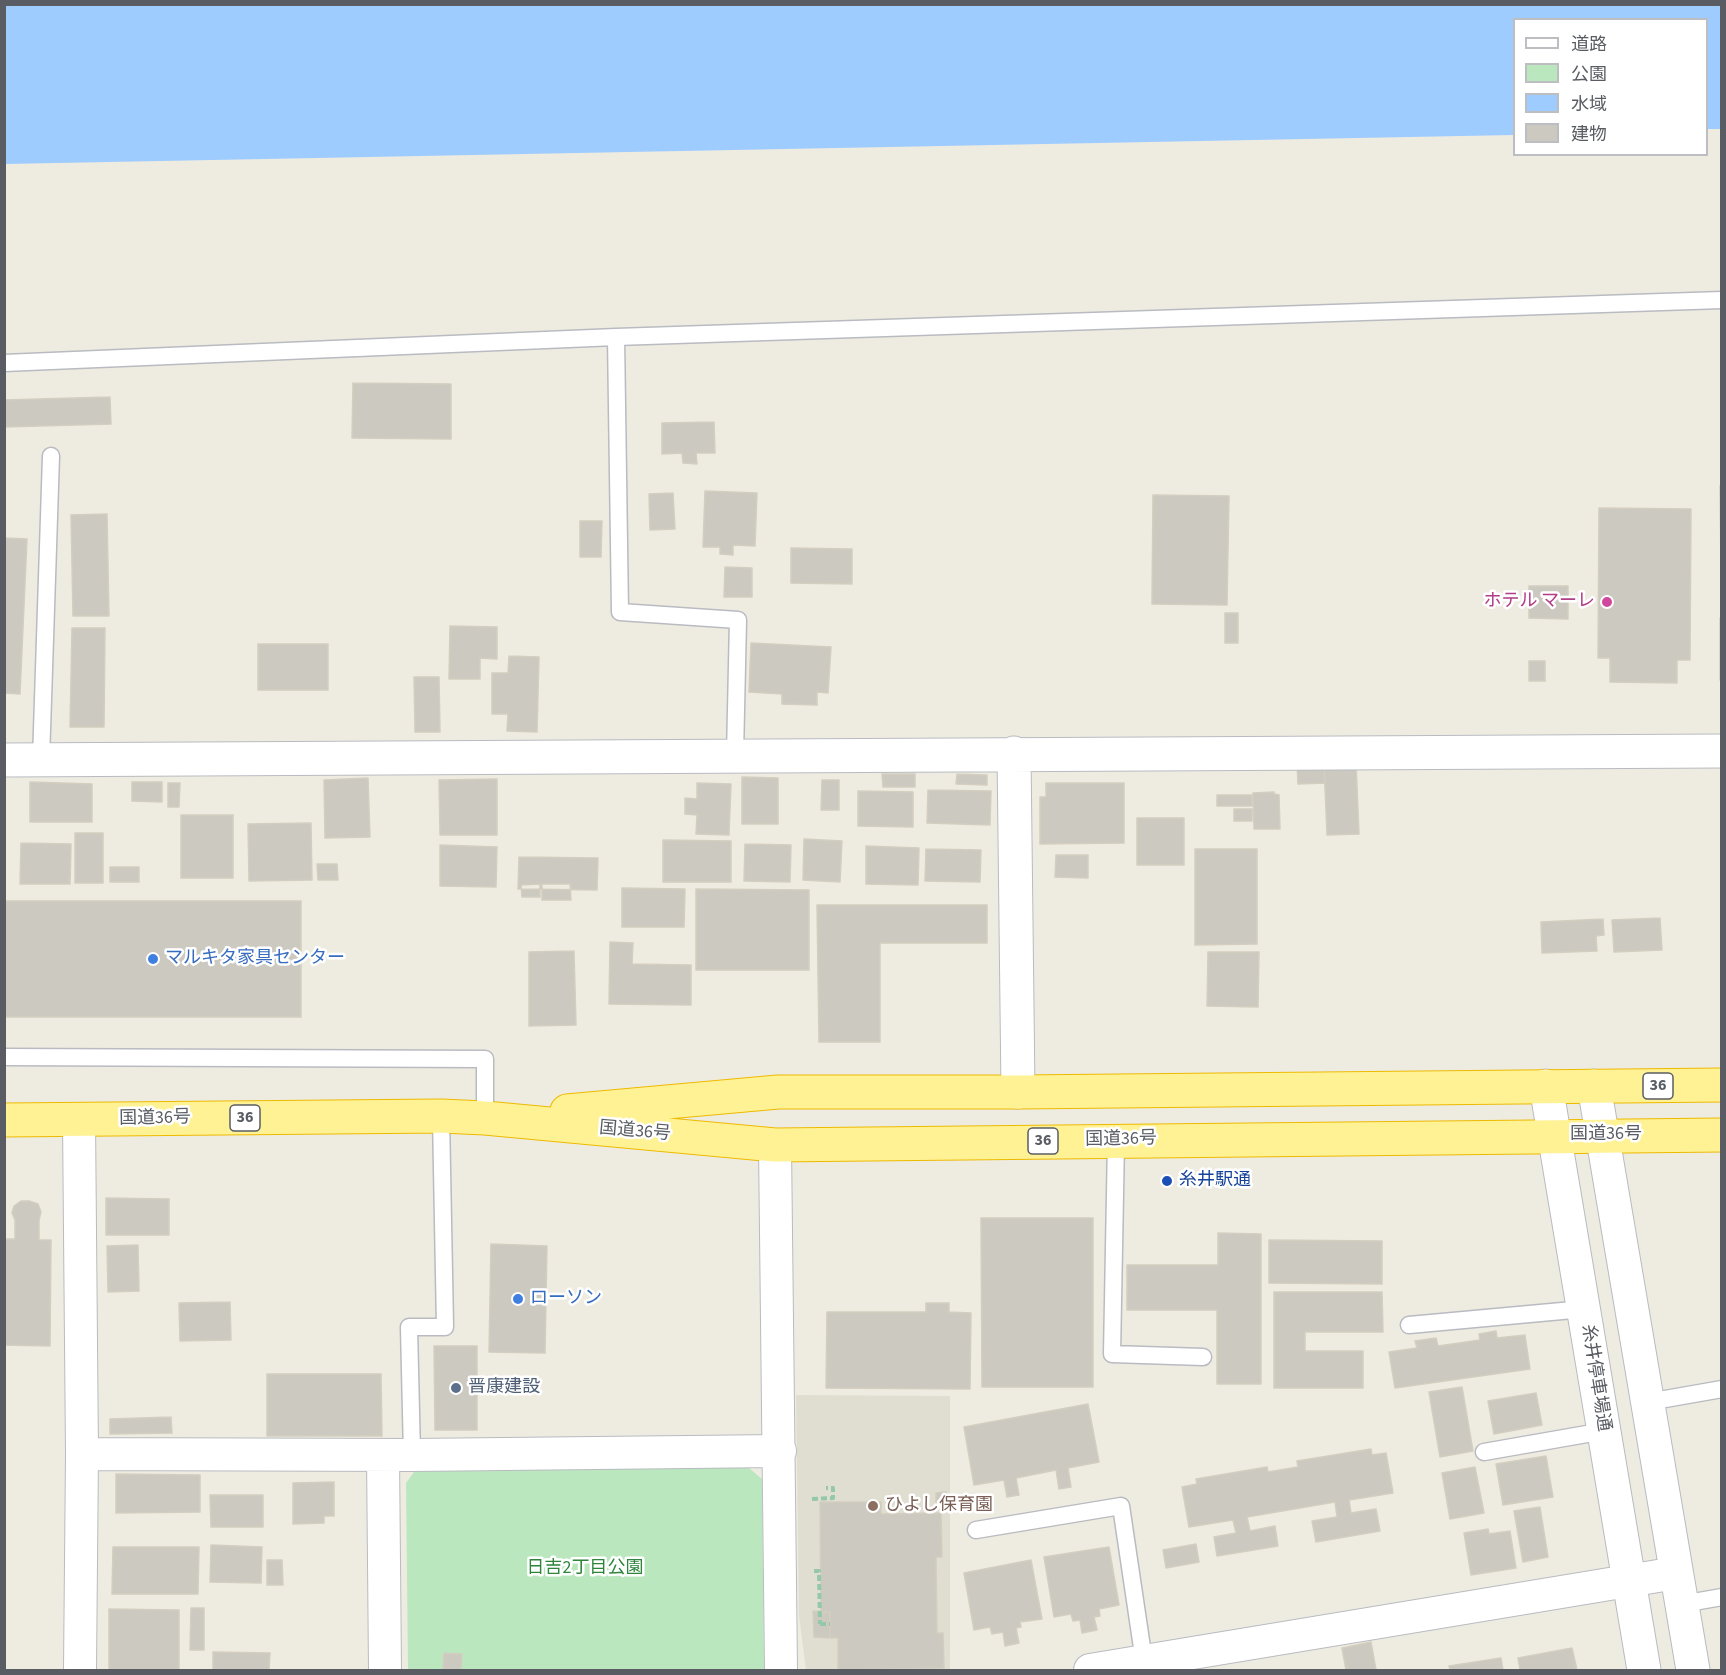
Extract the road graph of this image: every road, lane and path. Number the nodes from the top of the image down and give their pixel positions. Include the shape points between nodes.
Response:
1 (1722, 300) edge
2 (616, 337) junction
3 (4, 363) edge
4 (51, 456) dead end
5 (1722, 751) edge
6 (1014, 753) junction
7 (735, 755) junction
8 (4, 760) edge
9 (41, 760) junction
10 (4, 1057) edge
11 (1722, 1085) edge
12 (1546, 1086) junction
13 (1594, 1086) junction
14 (1018, 1092) junction
15 (441, 1116) junction
16 (485, 1118) junction
17 (4, 1120) edge
18 (79, 1120) junction
19 (1554, 1135) junction
20 (1602, 1135) junction
21 (1722, 1135) edge
22 (1116, 1140) junction
23 (776, 1145) junction
24 (1584, 1309) junction
25 (1409, 1325) dead end
26 (1203, 1357) dead end
27 (1722, 1389) edge
28 (1648, 1402) junction
29 (1604, 1431) junction
30 (780, 1451) junction
31 (1484, 1452) dead end
32 (82, 1454) junction
33 (397, 1455) junction
34 (976, 1530) dead end
35 (819, 1577) dead end
36 (1629, 1579) junction
37 (1679, 1588) junction
38 (1722, 1597) edge
39 (830, 1624) dead end
40 (1144, 1661) junction
41 (1201, 1661) edge
42 (80, 1671) edge
43 (385, 1671) edge
44 (781, 1671) edge
45 (1090, 1671) edge
46 (1644, 1671) edge
47 (1693, 1671) edge

1 - 2 lane
2 - 3 lane
2 - 7 lane via 620,612 738,620
4 - 9 lane
5 - 6 street
6 - 7 street
6 - 14 street
7 - 9 street
8 - 9 street
10 - 16 lane via 485,1059
11 - 13 highway, 国道36号 / 36
12 - 13 highway, 国道36号 / 36
12 - 14 highway, 国道36号 / 36
12 - 19 street, 糸井停車場通
13 - 20 street
14 - 16 highway, 国道36号 / 36 via 778,1092
15 - 16 highway, 国道36号 / 36
15 - 18 highway, 国道36号 / 36
15 - 33 lane via 445,1326 410,1327
16 - 23 highway, 国道36号 / 36
17 - 18 highway, 国道36号 / 36
18 - 32 street
19 - 20 highway, 国道36号 / 36
19 - 22 highway, 国道36号 / 36
19 - 24 street, 糸井停車場通
20 - 21 highway, 国道36号 / 36
20 - 28 street
22 - 23 highway, 国道36号 / 36
22 - 26 lane via 1112,1354
23 - 30 street
24 - 25 lane
24 - 29 street, 糸井停車場通
27 - 28 lane
28 - 37 street
29 - 31 lane
29 - 36 street, 糸井停車場通
30 - 33 street
30 - 44 street
32 - 33 street
32 - 42 street
33 - 43 street
34 - 40 lane via 1121,1506
35 - 39 path via 819,1624
36 - 37 street
36 - 41 street
36 - 46 street, 糸井停車場通
37 - 38 lane
37 - 47 street
40 - 41 street
40 - 45 street

